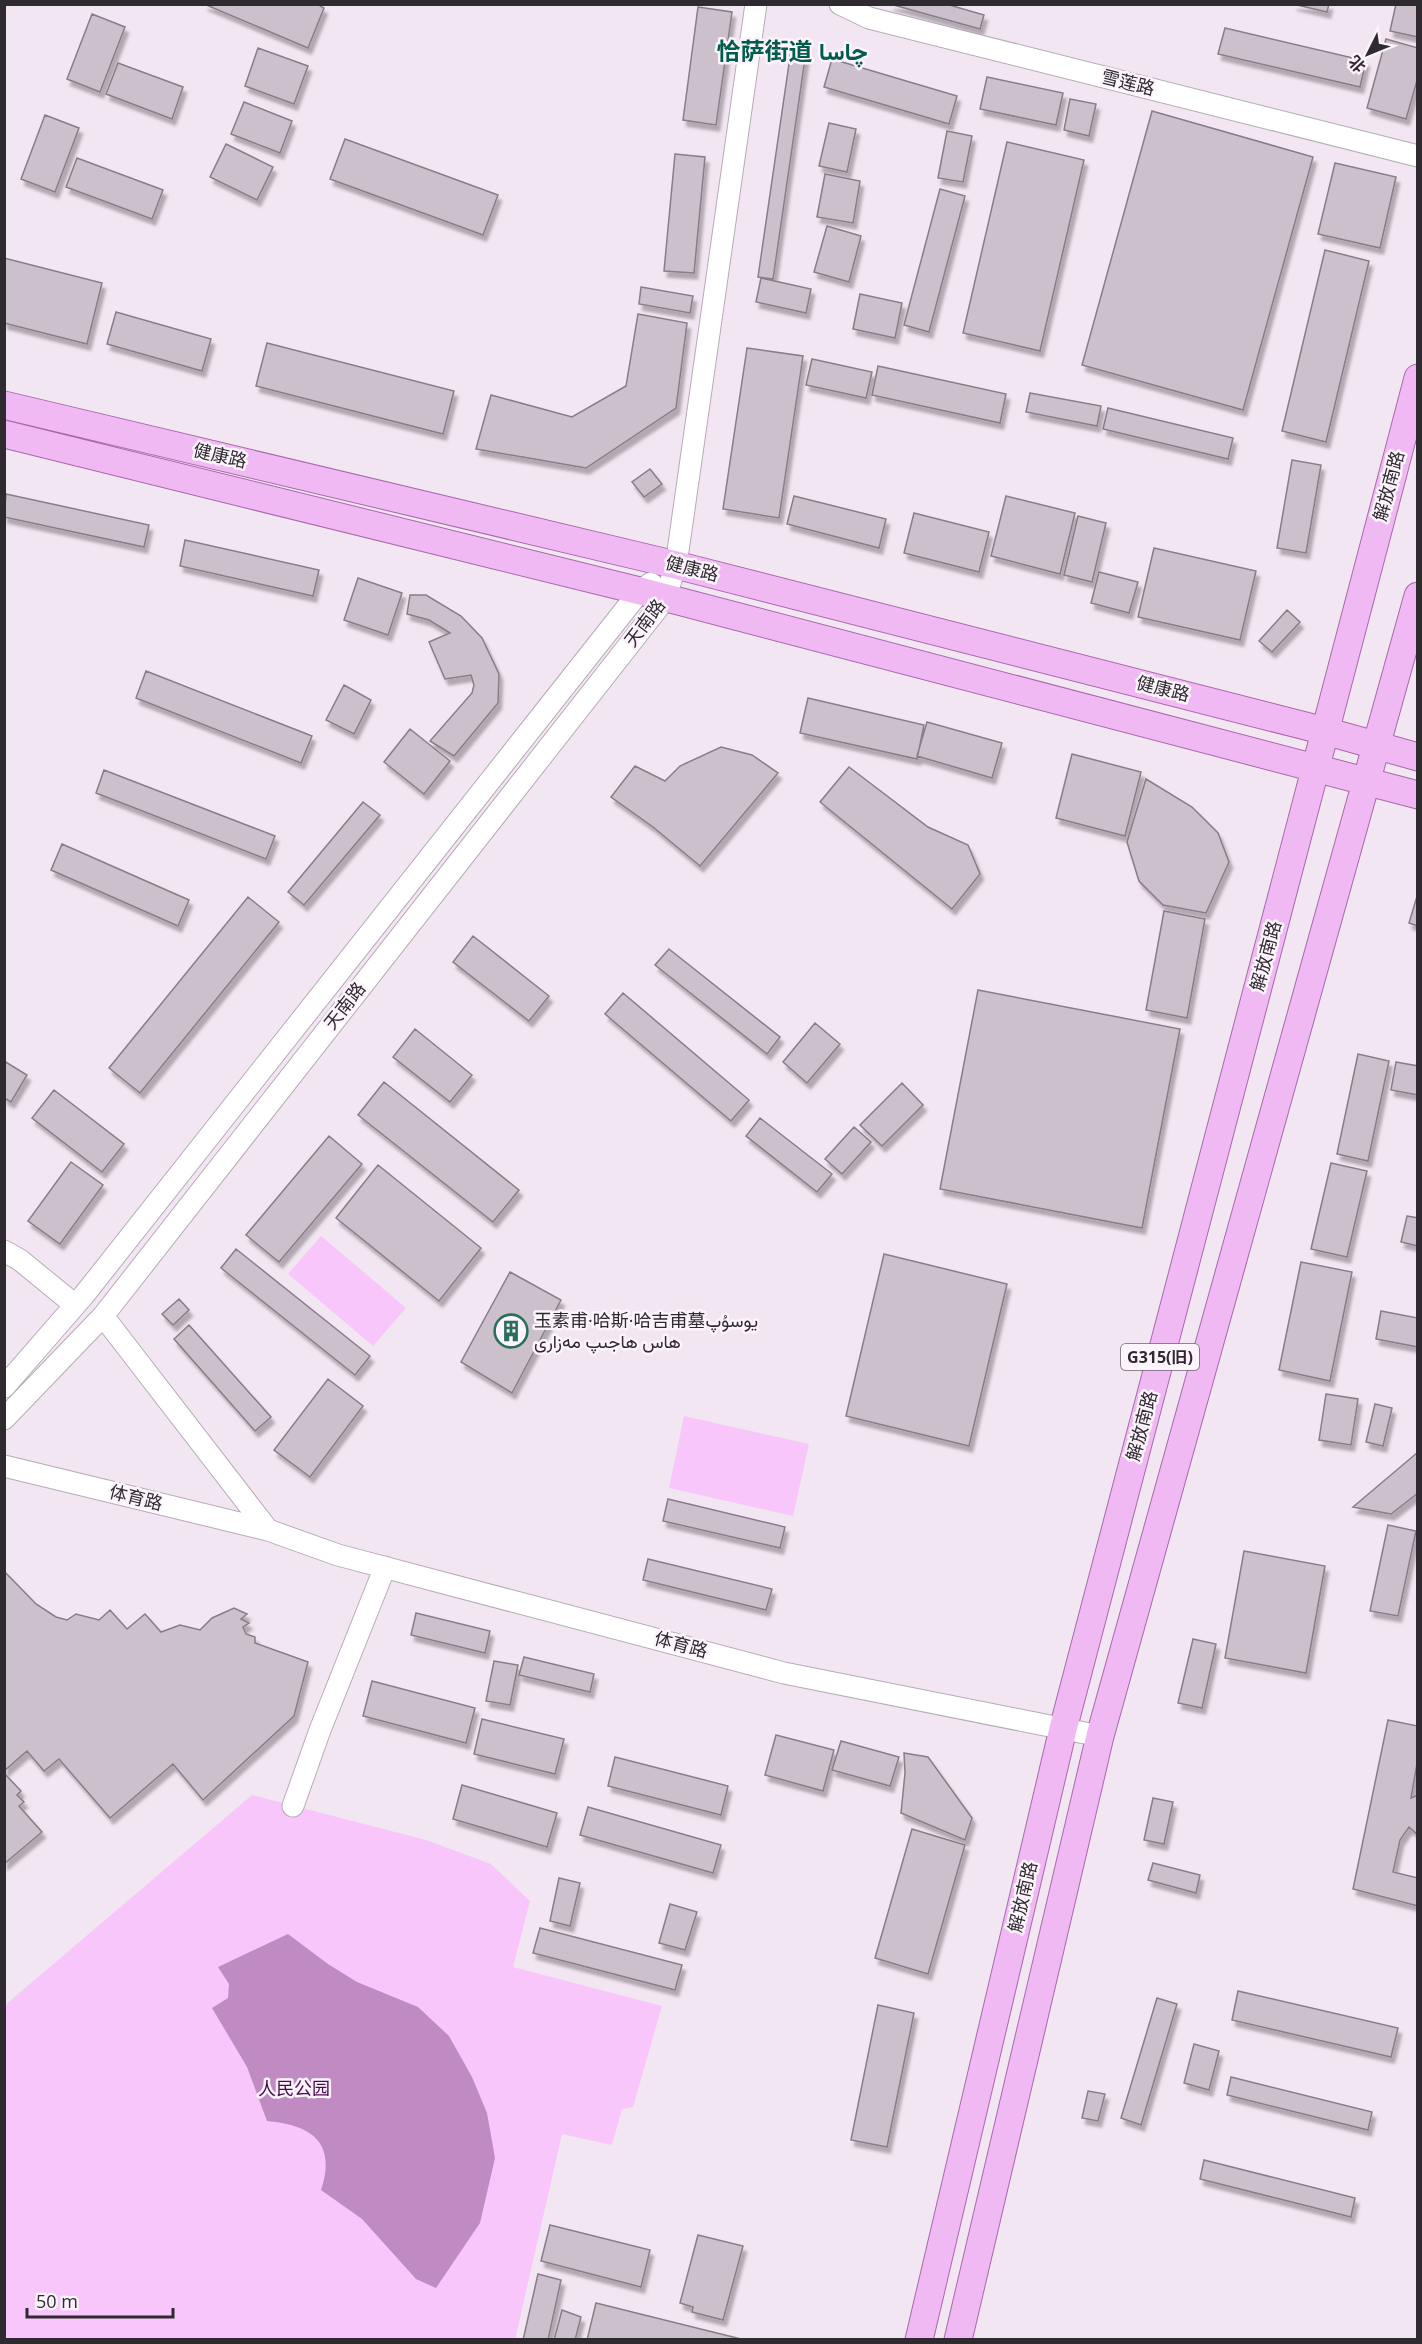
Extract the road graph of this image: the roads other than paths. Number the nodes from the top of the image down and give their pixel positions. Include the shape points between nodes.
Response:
1 (756, 4) edge
2 (840, 4) edge
3 (1418, 156) edge
4 (1418, 378) edge
5 (4, 405) edge
6 (4, 434) edge
7 (676, 565) junction
8 (652, 595) junction
9 (1418, 596) edge
10 (1325, 730) junction
11 (1377, 746) junction
12 (1418, 757) edge
13 (1315, 768) junction
14 (1367, 781) junction
15 (1418, 795) edge
16 (4, 1251) edge
17 (75, 1305) junction
18 (103, 1316) junction
19 (4, 1387) edge
20 (4, 1419) edge
21 (4, 1466) edge
22 (268, 1530) junction
23 (385, 1567) junction
24 (1063, 1729) junction
25 (1100, 1736) junction
26 (293, 1806) dead end
27 (919, 2340) edge
28 (958, 2340) edge

1 - 7 street
2 - 3 street, 雪莲路 via 869,18
4 - 10 main road, 解放南路 / G315(旧)
5 - 7 main road, 健康路
6 - 8 main road, 健康路
7 - 8 street, 天南路
7 - 10 main road, 健康路
8 - 13 main road, 健康路
8 - 17 street, 天南路
8 - 18 street, 天南路
9 - 11 main road, G315(旧)
10 - 11 main road, 健康路
10 - 13 main road, 解放南路 / G315(旧)
11 - 12 main road, 健康路
11 - 14 main road, G315(旧)
13 - 14 main road, 健康路
13 - 24 main road, 解放南路 / G315(旧)
14 - 15 main road, 健康路
14 - 25 main road, G315(旧)
16 - 17 street
17 - 19 street, 天南路
18 - 20 street, 天南路
18 - 22 street
21 - 22 street, 体育路
22 - 23 street, 体育路
23 - 24 street, 体育路 via 784,1673
23 - 26 street
24 - 25 street, 体育路
24 - 27 main road, 解放南路 / G315(旧)
25 - 28 main road, G315(旧)

